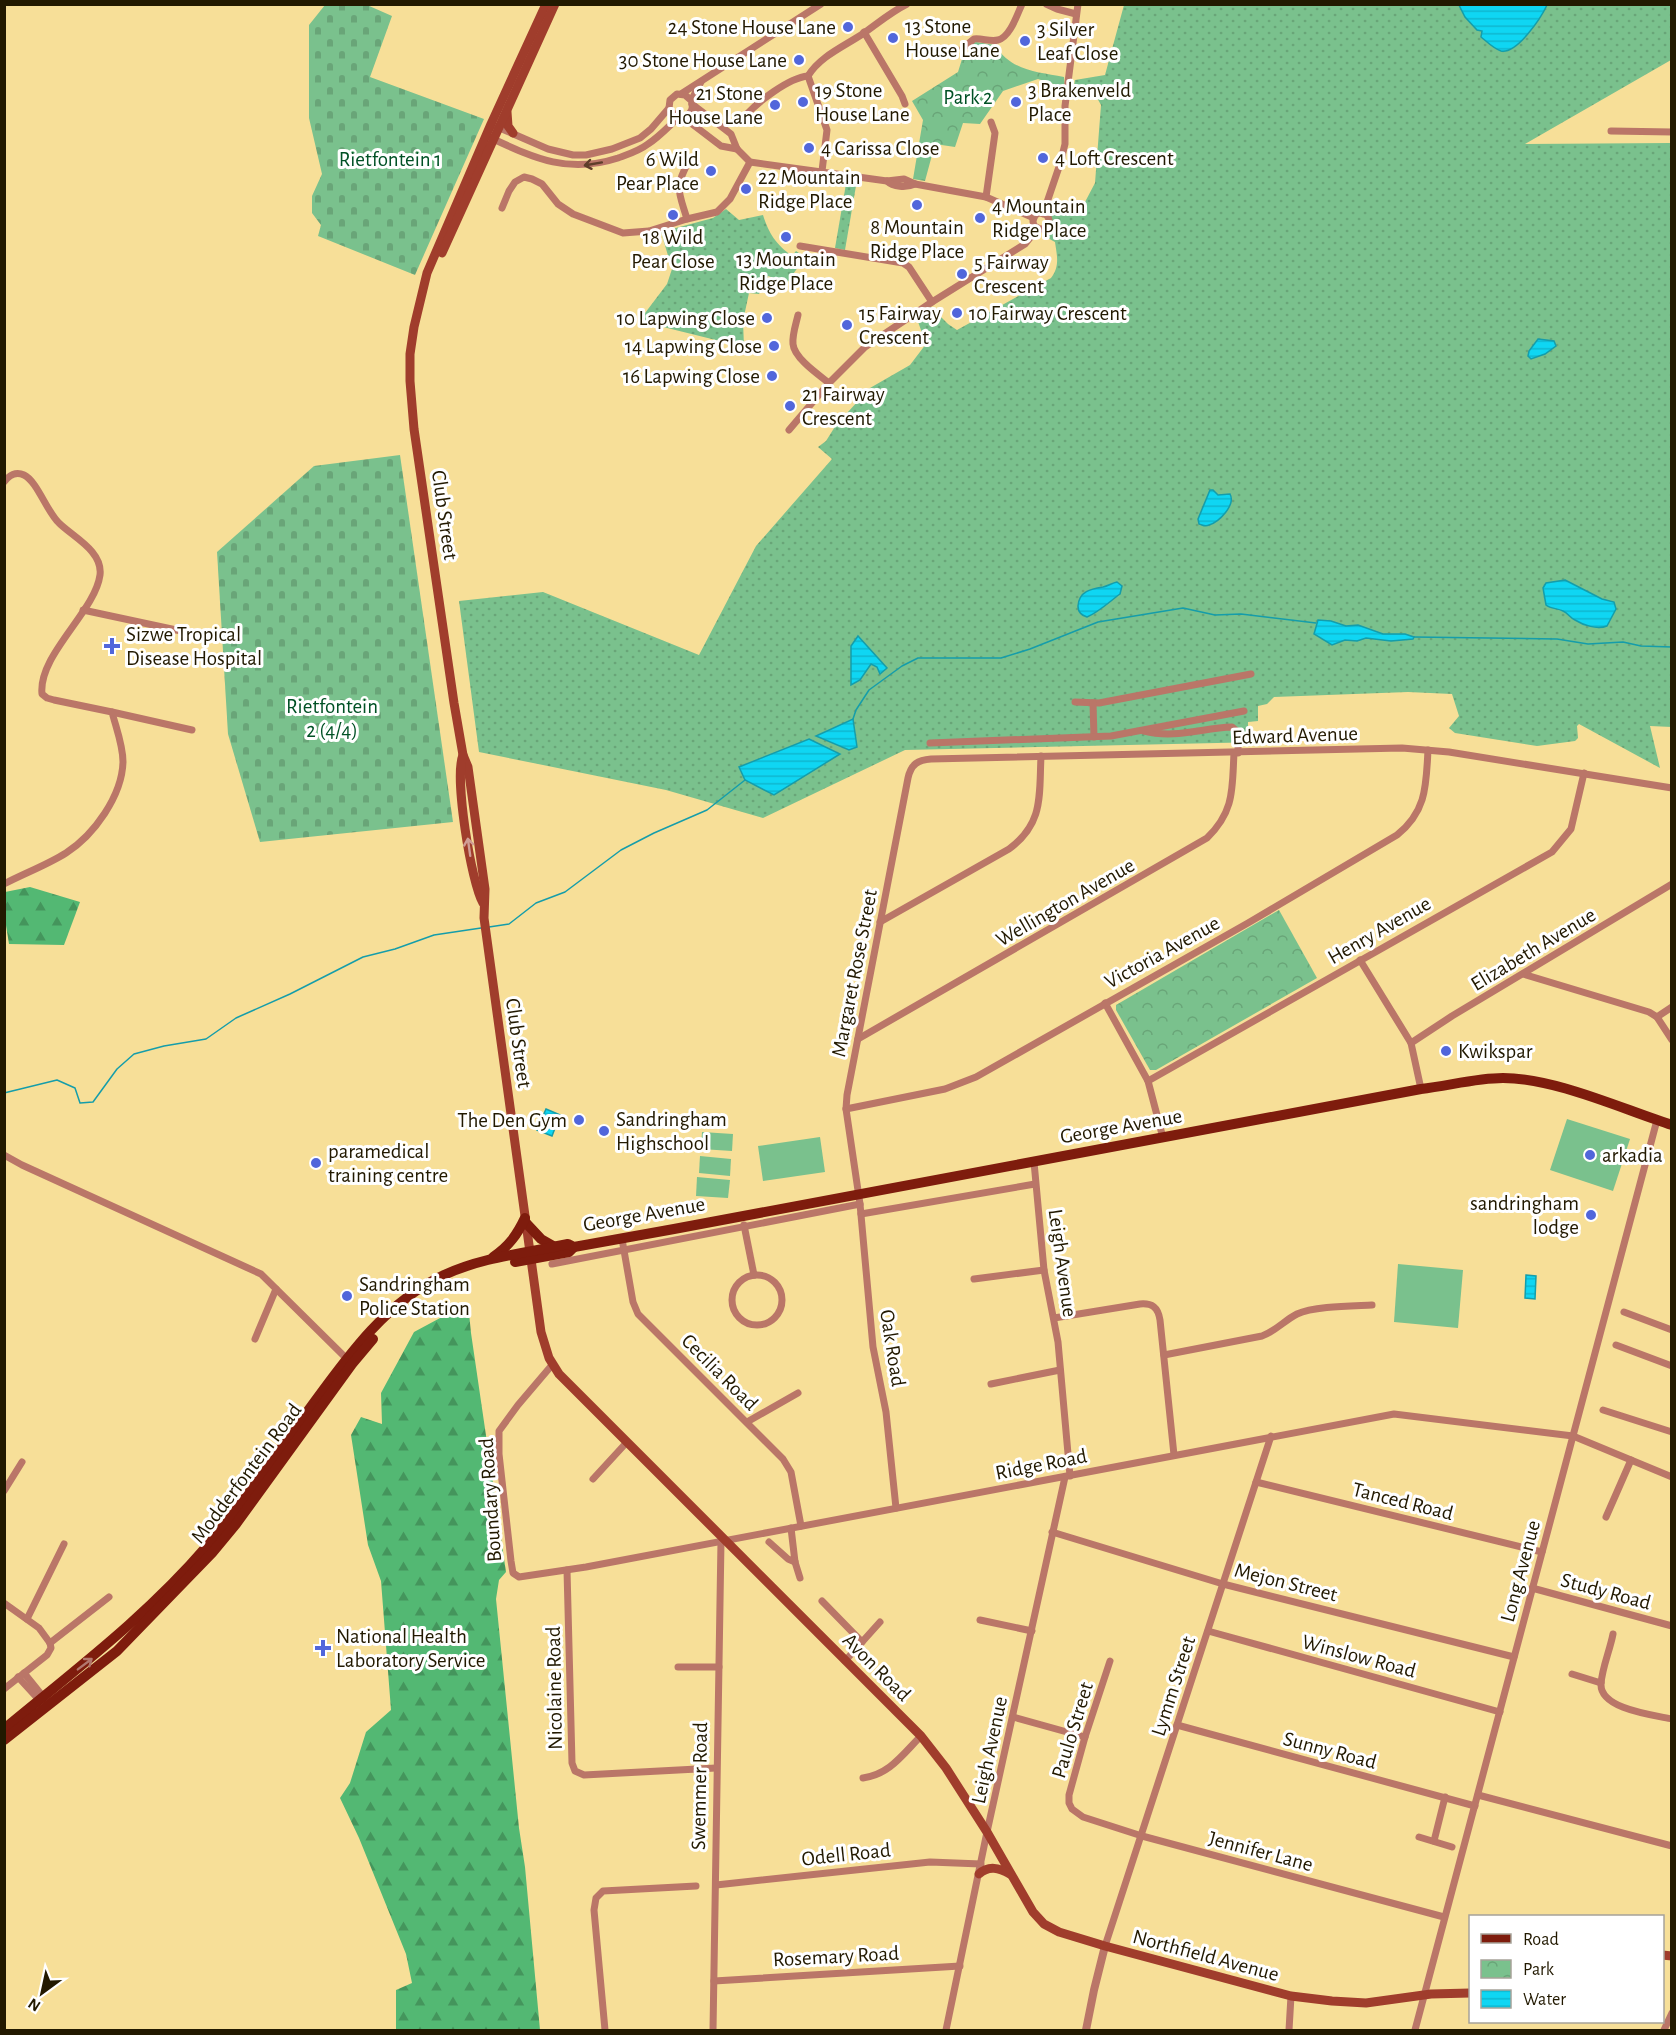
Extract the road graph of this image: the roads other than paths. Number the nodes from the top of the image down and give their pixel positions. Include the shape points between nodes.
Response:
1 (546, 4) edge
2 (555, 4) edge
3 (816, 4) edge
4 (821, 4) edge
5 (907, 4) edge
6 (1022, 4) edge
7 (1046, 4) edge
8 (1078, 4) edge
9 (1077, 14) junction
10 (793, 22) junction
11 (864, 32) junction
12 (963, 48) dead end
13 (808, 76) junction
14 (702, 80) junction
15 (681, 94) junction
16 (692, 103) junction
17 (905, 104) dead end
18 (669, 108) junction
19 (507, 110) junction
20 (745, 116) dead end
21 (681, 117) junction
22 (708, 117) junction
23 (991, 122) dead end
24 (495, 126) junction
25 (699, 129) junction
26 (1611, 131) dead end
27 (1671, 132) edge
28 (513, 133) junction
29 (491, 138) junction
30 (737, 149) junction
31 (750, 162) junction
32 (688, 163) dead end
33 (822, 171) junction
34 (986, 197) junction
35 (502, 208) dead end
36 (1043, 214) junction
37 (1034, 218) junction
38 (687, 219) junction
39 (1038, 228) junction
40 (800, 246) dead end
41 (932, 302) junction
42 (798, 315) dead end
43 (829, 383) junction
44 (789, 430) dead end
45 (4, 482) edge
46 (84, 610) junction
47 (181, 631) dead end
48 (1251, 675) dead end
49 (1075, 702) dead end
50 (1093, 703) junction
51 (1244, 711) dead end
52 (112, 712) junction
53 (1179, 724) junction
54 (192, 730) dead end
55 (1142, 731) junction
56 (1177, 734) junction
57 (1094, 737) junction
58 (930, 743) dead end
59 (1428, 750) junction
60 (1236, 753) junction
61 (1041, 756) junction
62 (917, 762) joint
63 (1584, 773) junction
64 (1671, 788) edge
65 (4, 884) edge
66 (1671, 884) edge
67 (880, 922) junction
68 (1360, 960) junction
69 (1523, 974) junction
70 (1105, 1003) junction
71 (1671, 1007) edge
72 (1657, 1017) junction
73 (858, 1039) junction
74 (1671, 1040) edge
75 (1411, 1043) junction
76 (1148, 1081) junction
77 (1421, 1089) junction
78 (846, 1110) junction
79 (1657, 1120) junction
80 (1671, 1122) edge
81 (1163, 1138) junction
82 (4, 1155) edge
83 (1034, 1162) junction
84 (1035, 1184) junction
85 (859, 1199) junction
86 (861, 1214) junction
87 (525, 1220) junction
88 (743, 1221) junction
89 (623, 1244) junction
90 (555, 1247) junction
91 (574, 1247) junction
92 (530, 1256) junction
93 (488, 1261) junction
94 (552, 1264) dead end
95 (1044, 1270) junction
96 (754, 1275) junction
97 (974, 1279) dead end
98 (276, 1289) junction
99 (1372, 1305) dead end
100 (1624, 1312) dead end
101 (1054, 1318) junction
102 (1671, 1330) edge
103 (255, 1339) dead end
104 (1616, 1345) dead end
105 (1164, 1355) junction
106 (350, 1361) junction
107 (552, 1365) junction
108 (1671, 1366) edge
109 (1060, 1370) junction
110 (992, 1384) dead end
111 (798, 1393) dead end
112 (1603, 1410) dead end
113 (747, 1422) junction
114 (1671, 1432) edge
115 (1271, 1436) junction
116 (1573, 1436) junction
117 (627, 1442) junction
118 (1174, 1455) junction
119 (1630, 1460) junction
120 (22, 1462) dead end
121 (1068, 1476) junction
122 (1671, 1477) edge
123 (593, 1479) dead end
124 (1256, 1482) junction
125 (4, 1491) edge
126 (896, 1508) junction
127 (1606, 1517) dead end
128 (801, 1526) junction
129 (790, 1528) junction
130 (1052, 1532) junction
131 (723, 1541) junction
132 (769, 1542) dead end
133 (64, 1544) dead end
134 (1542, 1552) junction
135 (795, 1562) junction
136 (567, 1570) junction
137 (516, 1577) joint
138 (800, 1578) dead end
139 (1223, 1584) junction
140 (1532, 1588) junction
141 (109, 1597) dead end
142 (822, 1601) dead end
143 (4, 1603) edge
144 (27, 1619) junction
145 (980, 1620) dead end
146 (880, 1622) dead end
147 (1671, 1626) edge
148 (1032, 1631) junction
149 (1208, 1631) junction
150 (1613, 1634) dead end
151 (862, 1642) junction
152 (50, 1643) junction
153 (1514, 1657) junction
154 (845, 1661) junction
155 (1110, 1661) dead end
156 (678, 1667) dead end
157 (719, 1667) junction
158 (1572, 1674) dead end
159 (21, 1675) junction
160 (1601, 1683) junction
161 (4, 1689) edge
162 (44, 1702) junction
163 (1500, 1712) junction
164 (1013, 1717) junction
165 (1671, 1719) edge
166 (1177, 1725) junction
167 (4, 1729) edge
168 (921, 1736) junction
169 (1085, 1737) junction
170 (4, 1740) edge
171 (716, 1768) junction
172 (863, 1778) dead end
173 (1478, 1795) junction
174 (1445, 1797) junction
175 (1475, 1806) junction
176 (1072, 1809) joint
177 (987, 1832) junction
178 (1142, 1836) junction
179 (1419, 1837) dead end
180 (1434, 1841) junction
181 (1671, 1846) edge
182 (1452, 1847) dead end
183 (980, 1869) junction
184 (1010, 1874) junction
185 (716, 1885) junction
186 (696, 1886) dead end
187 (1444, 1917) junction
188 (1105, 1946) junction
189 (960, 1966) junction
190 (714, 1981) junction
191 (1469, 1994) edge
192 (1424, 1995) junction
193 (1291, 1996) junction
194 (1671, 2013) edge
195 (605, 2031) edge
196 (713, 2031) edge
197 (946, 2031) edge
198 (1086, 2031) edge
199 (1289, 2031) edge
200 (1416, 2031) edge
201 (1664, 2031) edge

1 - 24 main road, Club Street
2 - 19 main road, Club Street
3 - 10 street
4 - 10 street
5 - 11 street
6 - 12 street via 1002,39 974,39
7 - 9 street
8 - 9 street
9 - 36 street via 1065,105 1065,144
10 - 14 street
11 - 13 street via 825,58
11 - 17 street
13 - 20 street via 795,79
13 - 33 street via 827,130
14 - 15 street
14 - 16 street
15 - 16 street
15 - 18 street via 673,96
16 - 21 street via 688,114
16 - 22 street
18 - 21 street
18 - 28 street via 640,138 586,155 548,150
19 - 24 main road, Club Street
19 - 28 main road via 508,126
21 - 25 street
21 -> 29 street via 633,153 592,165 545,160
22 - 25 street
22 - 30 street via 730,134
23 - 34 street via 995,133
24 - 28 street
24 - 29 main road, Club Street
25 - 30 street via 721,146
26 - 27 street
29 - 87 main road, Club Street via 427,273 414,327 410,381 463,755 460,768 466,827 475,883 483,903
30 - 31 street
31 - 33 street
31 - 38 street via 723,207 707,216
32 - 38 street via 678,182
33 - 34 street via 887,181 891,185 915,184
34 - 37 street
35 - 38 street via 515,182 524,177 542,184 558,204 573,214 623,233 648,231
36 - 37 street
36 - 39 street via 1048,223
37 - 39 street
39 - 41 street via 1025,244
40 - 41 street via 903,263
41 - 43 street via 865,347
42 - 43 street via 794,349
43 - 44 street
45 - 46 street via 19,474 30,479 52,515 95,555 101,573
46 - 47 street
46 - 52 street via 46,670 42,694
48 - 50 street
49 - 50 street
50 - 57 street
51 - 53 street
52 - 54 street
52 - 65 street via 123,759 119,786 111,804 69,851
53 - 55 street
53 - 56 street
55 - 56 street
55 - 57 street
56 - 60 street, Wellington Avenue via 1232,727 1238,732
57 - 58 street
59 - 60 street, Edward Avenue
59 - 63 street, Edward Avenue
59 - 70 street, Victoria Avenue via 1425,795 1411,822 1397,835
60 - 61 street, Edward Avenue
60 - 73 street, Wellington Avenue via 1231,799 1207,838
61 - 62 street, Edward Avenue
61 - 67 street via 1039,809 1020,841
62 - 67 street, Margaret Rose Street via 908,778
63 - 64 street, Edward Avenue
63 - 68 street, Henry Avenue via 1571,829 1552,852
66 - 69 street, Elizabeth Avenue
67 - 73 street, Margaret Rose Street
68 - 75 street
68 - 76 street, Henry Avenue
69 - 72 street
69 - 75 street, Elizabeth Avenue
70 - 76 street
70 - 78 street, Victoria Avenue via 955,1086
71 - 72 street
72 - 74 street
73 - 78 street, Margaret Rose Street
75 - 77 street
76 - 81 street
77 - 79 main road, George Avenue via 1493,1078 1531,1080
77 - 81 main road, George Avenue
78 - 85 street, Margaret Rose Street
79 - 80 main road, George Avenue
79 - 116 street, Long Avenue
81 - 83 main road, George Avenue
82 - 98 street via 251,1268
83 - 84 street, Leigh Avenue
83 - 85 main road, George Avenue
84 - 86 street
84 - 95 street, Leigh Avenue
85 - 86 street, Oak Road
85 - 88 main road, George Avenue
86 - 126 street, Oak Road via 873,1347 886,1412
87 - 90 main road via 541,1239
87 - 92 main road, Club Street
87 - 93 main road via 510,1244
88 - 89 main road, George Avenue
88 - 96 street
89 - 91 main road, George Avenue
89 - 94 street, George Avenue
89 - 113 street, Cecilia Road via 638,1314
90 - 91 main road, George Avenue
90 - 92 main road, George Avenue
91 - 92 main road, George Avenue via 569,1252
92 - 93 main road, Modderfontein Road
92 - 106 main road, Modderfontein Road via 471,1271 423,1293
92 - 107 main road via 541,1332
93 - 106 main road, Modderfontein Road via 419,1288 377,1324
95 - 97 street
95 - 101 street, Leigh Avenue
96 - 96 street via 776,1283 782,1298 782,1306 773,1319 758,1325 742,1320 732,1298 739,1282
98 - 103 street
98 - 106 street
99 - 105 street via 1303,1312 1262,1336
100 - 102 street
101 - 105 street via 1150,1304 1160,1314
101 - 109 street, Leigh Avenue
104 - 108 street
105 - 118 street
106 - 162 main road, Modderfontein Road via 205,1548 127,1628
107 - 117 main road
107 - 137 street, Boundary Road via 499,1431 511,1561
109 - 110 street
109 - 121 street, Leigh Avenue
111 - 113 street
112 - 114 street
113 - 128 street, Cecilia Road via 788,1466
115 - 116 street, Ridge Road via 1399,1414
115 - 118 street, Ridge Road
115 - 124 street, Lymm Street
116 - 119 street, Ridge Road
116 - 134 street, Long Avenue
117 - 123 street
117 - 131 main road
118 - 121 street, Ridge Road
119 - 122 street, Ridge Road
119 - 127 street
120 - 125 street
121 - 126 street, Ridge Road
121 - 130 street, Leigh Avenue
124 - 134 street, Tanced Road
124 - 139 street, Lymm Street
126 - 128 street, Ridge Road
128 - 129 street, Ridge Road
129 - 131 street, Ridge Road
129 - 135 street
130 - 139 street, Mejon Street
130 - 148 street, Leigh Avenue
131 - 136 street, Ridge Road
131 - 154 main road, Avon Road
131 - 157 street, Swemmer Road
132 - 135 street
133 - 144 street
134 - 140 street, Long Avenue
135 - 138 street
136 - 137 street, Ridge Road
136 - 171 street, Nicolaine Road via 575,1771 584,1775
139 - 149 street, Lymm Street
139 - 153 street, Mejon Street
140 - 147 street, Study Road
140 - 153 street, Long Avenue
141 - 152 street
142 - 151 street
143 - 144 street
144 - 152 street
145 - 148 street
146 - 151 street
148 - 164 street, Leigh Avenue
149 - 163 street, Winslow Road
149 - 166 street, Lymm Street
150 - 160 street
151 - 154 street
152 - 159 street via 47,1655
153 - 163 street, Long Avenue
154 - 168 main road, Avon Road
155 - 169 street, Paulo Street
156 - 157 street
157 - 171 street, Swemmer Road
158 - 160 street
159 - 161 street
159 - 162 street
160 - 165 street via 1604,1695 1614,1703
162 - 167 main road, Modderfontein Road
162 - 170 main road, Modderfontein Road
163 - 173 street, Long Avenue
164 - 169 street
164 - 177 street, Leigh Avenue
166 - 174 street, Sunny Road
166 - 178 street, Lymm Street
168 - 172 street via 885,1772
168 - 177 main road, Avon Road
169 - 176 street, Paulo Street via 1069,1795
171 - 185 street, Swemmer Road
173 - 175 street, Long Avenue
173 - 181 street
174 - 175 street, Sunny Road
174 - 180 street
175 - 187 street, Long Avenue
176 - 178 street, Jennifer Lane via 1083,1817
177 - 183 street, Leigh Avenue
177 - 184 main road, Northfield Avenue
178 - 187 street, Jennifer Lane
178 - 188 street, Lymm Street
179 - 180 street
180 - 182 street
183 - 184 main road via 1001,1869
183 - 185 street, Odell Road via 930,1862
183 - 189 street, Leigh Avenue
184 - 188 main road, Northfield Avenue via 1044,1924
185 - 190 street, Swemmer Road
186 - 195 street via 603,1891 596,1898
187 - 192 street, Long Avenue
188 - 193 main road, Northfield Avenue
188 - 198 street
189 - 190 street, Rosemary Road
189 - 197 street, Leigh Avenue
190 - 196 street, Swemmer Road
191 - 192 main road, Northfield Avenue
192 - 193 main road, Northfield Avenue via 1366,2003
192 - 200 street, Long Avenue
193 - 199 street
194 - 201 street

